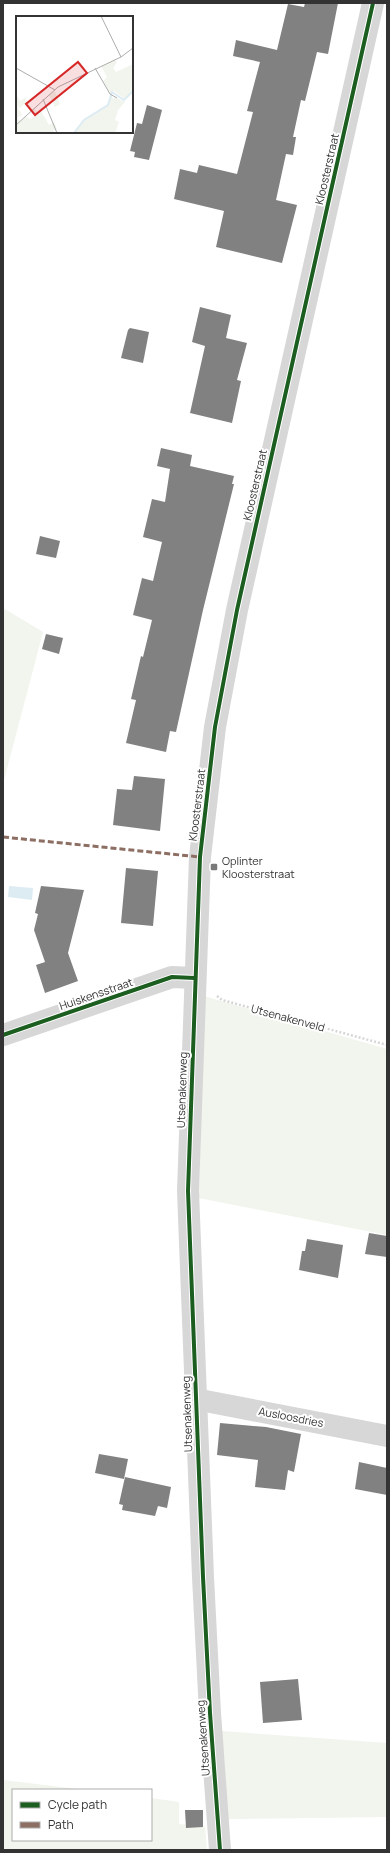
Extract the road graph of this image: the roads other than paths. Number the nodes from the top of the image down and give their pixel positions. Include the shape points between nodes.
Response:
1 (373, 3) edge
2 (195, 978) junction
3 (3, 1035) edge
4 (195, 1399) junction
5 (387, 1436) edge
6 (220, 1850) edge

1 - 2 street, Kloosterstraat via 236,610 215,727 200,857
2 - 3 street, Huiskensstraat via 172,977
2 - 4 street, Utsenakenweg via 188,1191
4 - 5 street, Ausloosdries
4 - 6 street, Utsenakenweg via 209,1697

